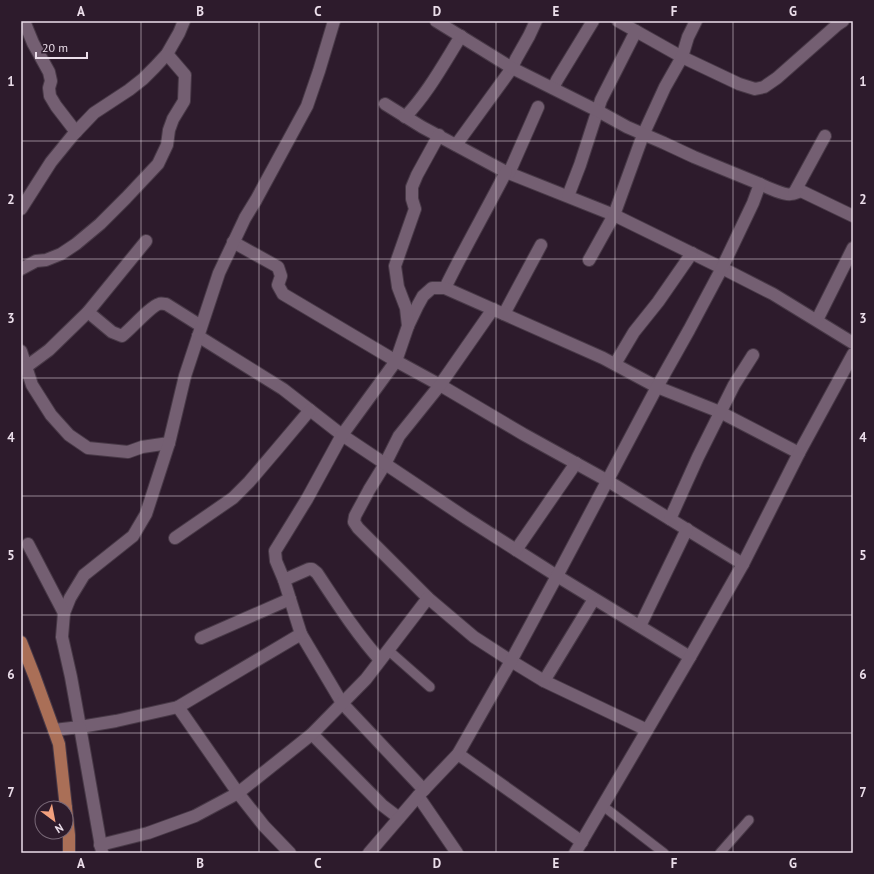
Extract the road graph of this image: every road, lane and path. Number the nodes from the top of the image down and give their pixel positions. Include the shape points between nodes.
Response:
1 (24, 21) edge
2 (184, 21) edge
3 (334, 21) edge
4 (436, 21) edge
5 (536, 21) edge
6 (593, 21) edge
7 (618, 21) edge
8 (696, 21) edge
9 (843, 21) edge
10 (636, 31) junction
11 (461, 36) junction
12 (167, 54) junction
13 (682, 58) junction
14 (512, 68) junction
15 (553, 88) junction
16 (385, 104) dead end
17 (538, 107) dead end
18 (598, 111) junction
19 (406, 116) junction
20 (76, 132) junction
21 (439, 135) junction
22 (643, 135) junction
23 (825, 136) dead end
24 (456, 144) junction
25 (508, 173) junction
26 (760, 184) junction
27 (794, 193) junction
28 (568, 196) junction
29 (21, 209) edge
30 (614, 215) junction
31 (853, 216) edge
32 (146, 240) dead end
33 (233, 242) junction
34 (541, 245) dead end
35 (853, 248) edge
36 (692, 253) junction
37 (589, 260) dead end
38 (722, 268) junction
39 (21, 269) edge
40 (445, 288) junction
41 (88, 312) junction
42 (498, 312) junction
43 (817, 320) junction
44 (408, 326) junction
45 (199, 331) junction
46 (853, 343) edge
47 (21, 351) edge
48 (853, 354) edge
49 (753, 355) dead end
50 (396, 361) junction
51 (615, 364) junction
52 (26, 367) junction
53 (440, 385) junction
54 (657, 386) junction
55 (310, 410) junction
56 (720, 412) junction
57 (342, 435) junction
58 (169, 442) junction
59 (799, 452) junction
60 (576, 463) junction
61 (385, 464) junction
62 (608, 481) junction
63 (670, 519) junction
64 (687, 530) junction
65 (175, 538) dead end
66 (28, 544) dead end
67 (516, 550) junction
68 (743, 564) junction
69 (557, 576) junction
70 (284, 580) junction
71 (290, 598) junction
72 (428, 598) junction
73 (594, 599) junction
74 (64, 612) junction
75 (640, 626) junction
76 (301, 634) junction
77 (201, 638) dead end
78 (21, 642) edge
79 (388, 650) junction
80 (690, 657) junction
81 (380, 660) junction
82 (510, 661) junction
83 (544, 681) junction
84 (430, 687) dead end
85 (342, 703) junction
86 (178, 707) junction
87 (80, 728) junction
88 (54, 730) junction
89 (647, 730) junction
90 (312, 734) junction
91 (458, 754) junction
92 (238, 793) junction
93 (421, 793) junction
94 (65, 800) edge
95 (603, 806) junction
96 (399, 818) junction
97 (749, 820) dead end
98 (69, 840) edge
99 (578, 848) edge
100 (101, 849) edge
101 (69, 853) edge
102 (290, 853) edge
103 (368, 853) edge
104 (457, 853) edge
105 (664, 853) edge
106 (720, 853) edge

1 - 20 street via 49,72 50,96
2 - 12 street
3 - 33 street via 307,106
4 - 11 street
5 - 14 street
6 - 15 street
7 - 10 street
8 - 13 street
9 - 13 street via 764,87 755,89 739,84
10 - 13 street
10 - 18 street via 601,100
11 - 14 street
11 - 19 street via 427,90
12 - 20 street via 143,79 94,113
12 - 39 street via 185,75 184,101 173,119 167,145 158,164 100,224 76,244 61,254 36,261
13 - 22 street via 665,87
14 - 15 street
14 - 24 street
15 - 18 street
16 - 19 street
17 - 25 street
18 - 22 street
18 - 28 street
19 - 21 street
20 - 29 street via 51,162
21 - 24 street
21 - 44 street via 412,187 415,209 394,266 406,308
22 - 26 street
22 - 30 street
23 - 27 street
24 - 25 street
25 - 28 street
25 - 40 street
26 - 27 street via 791,195
26 - 38 street
27 - 31 street via 801,191
28 - 30 street
30 - 36 street
30 - 37 street
32 - 41 street
33 - 45 street via 219,273
33 - 50 street via 278,267 281,276 278,285 283,294
34 - 42 street
35 - 43 street
36 - 38 street
36 - 51 street via 634,332
38 - 43 street
38 - 54 street
40 - 42 street
40 - 44 street via 432,288 423,296
41 - 45 street via 112,332 122,336 153,308 159,304 166,304
41 - 52 street via 49,350
42 - 51 street
42 - 53 street
43 - 46 street
44 - 50 street
45 - 55 street via 283,388
45 - 58 street
47 - 52 street
48 - 59 street
49 - 56 street
50 - 53 street
50 - 57 street
51 - 54 street
52 - 58 street via 32,385 51,416 69,435 88,448 128,452
53 - 60 street
53 - 61 street via 399,436
54 - 56 street
54 - 62 street
55 - 57 street
55 - 65 street via 233,498
56 - 59 street
56 - 63 street
57 - 61 street
57 - 70 street via 275,551 276,561
58 - 74 street via 146,514 133,536 84,575
59 - 68 street
60 - 62 street
60 - 67 street
61 - 67 street
61 - 72 street via 354,522
62 - 63 street
62 - 69 street
63 - 64 street
64 - 68 street
64 - 75 street
66 - 74 street
67 - 69 street
68 - 80 street
69 - 73 street
69 - 82 street
70 - 71 street
70 - 81 street via 309,569 317,573 351,624
71 - 76 street
71 - 77 street
72 - 79 street
72 - 82 street via 474,636
73 - 75 street
73 - 83 street
74 - 87 street via 62,637
75 - 80 street
76 - 85 street
76 - 86 street
78 - 88 main road
79 - 81 street
79 - 84 lane
80 - 89 street
81 - 85 street via 366,679
82 - 83 street
82 - 91 street
83 - 89 street
85 - 90 street
85 - 93 street
86 - 87 street
86 - 92 street
87 - 88 street
87 - 100 street
88 - 94 main road via 59,744
89 - 95 street
90 - 92 street
90 - 96 street via 382,805
91 - 93 street
91 - 99 street
92 - 100 street via 195,816
92 - 102 street
93 - 96 street
93 - 104 street
95 - 99 street
95 - 105 lane
96 - 103 street
97 - 106 lane
98 - 101 main road

